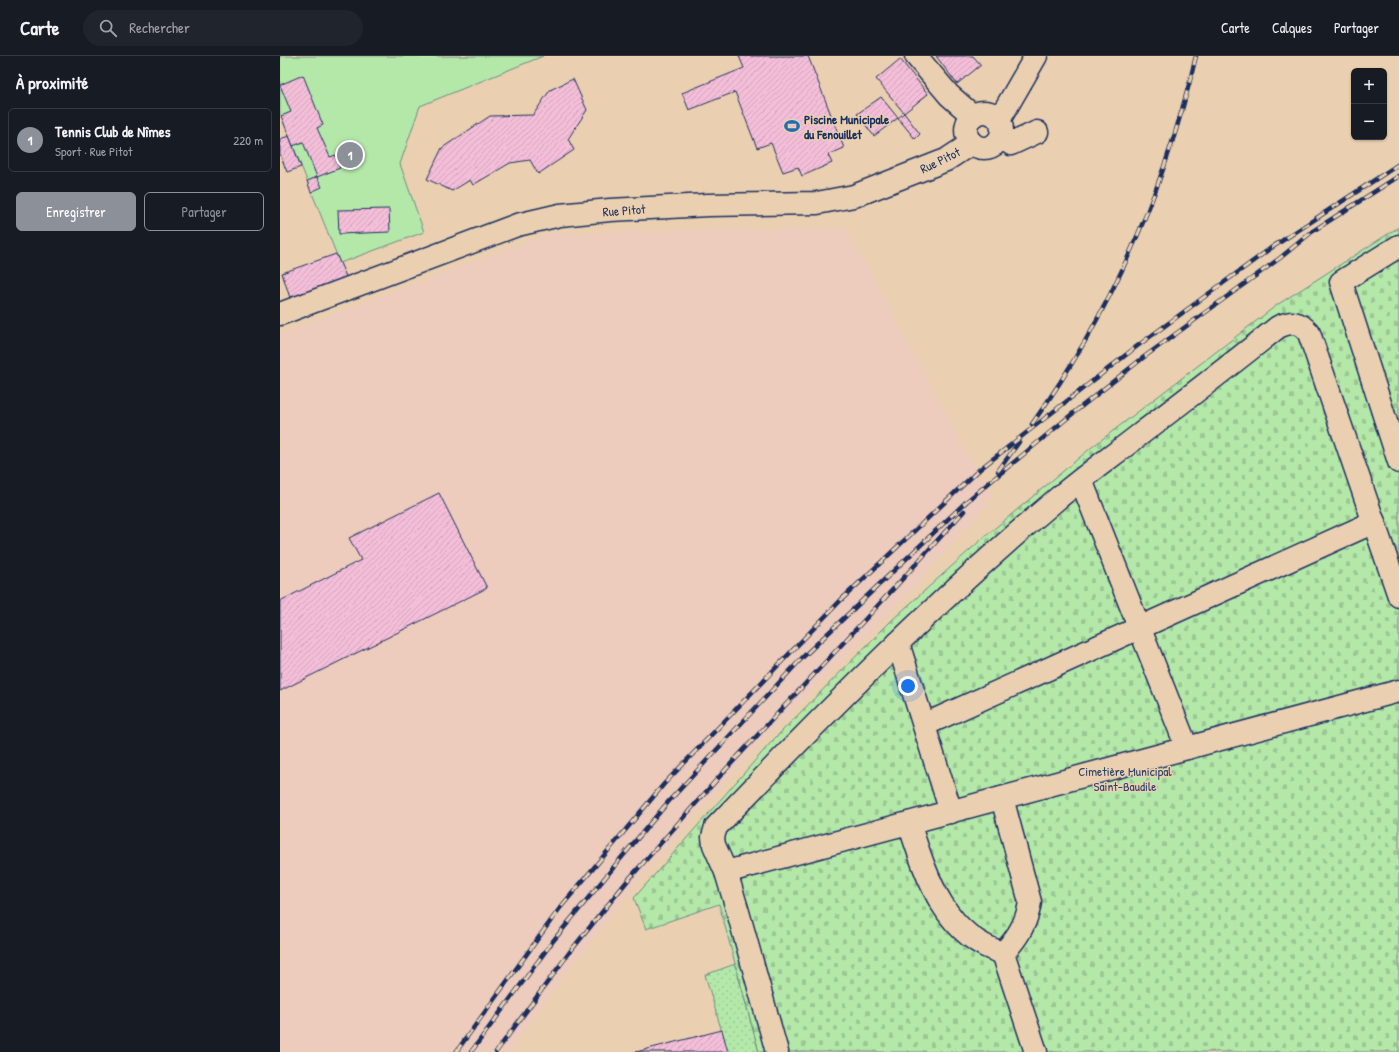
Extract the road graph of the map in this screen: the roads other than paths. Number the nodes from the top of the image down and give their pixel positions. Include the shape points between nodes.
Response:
1 (916, 56) edge
2 (1036, 56) edge
3 (973, 116) junction
4 (1000, 128) junction
5 (1037, 132) dead end
6 (972, 143) junction
7 (1399, 246) edge
8 (280, 314) edge
9 (1399, 462) edge
10 (1081, 480) junction
11 (1374, 522) junction
12 (1399, 596) edge
13 (1139, 628) junction
14 (898, 643) junction
15 (1399, 691) edge
16 (924, 725) junction
17 (1187, 748) junction
18 (1002, 798) junction
19 (951, 812) junction
20 (909, 823) junction
21 (726, 872) junction
22 (1003, 953) junction
23 (777, 1052) edge
24 (1036, 1052) edge

1 - 3 street via 949,95
2 - 4 street, Rue Pitot
3 - 4 street via 989,113
3 - 6 street, Rue Pitot via 969,121 967,133
4 - 5 street via 1011,144
4 - 6 street, Rue Pitot via 998,141 989,147
6 - 8 street, Rue Pitot via 946,160 854,196 817,203 708,204 610,210 560,215 517,225
7 - 9 street via 1341,282
10 - 11 street via 1278,327 1296,323 1303,326 1309,334
10 - 13 street
10 - 14 street via 941,601
11 - 12 street
11 - 13 street
13 - 16 street
13 - 17 street
14 - 16 street
14 - 21 street via 716,828 714,845
15 - 17 street
16 - 19 street
17 - 18 street
18 - 19 street
18 - 22 street via 1030,902 1025,923
19 - 20 street
20 - 21 street
20 - 22 street via 931,885 958,926 978,943
21 - 23 street
22 - 24 street

